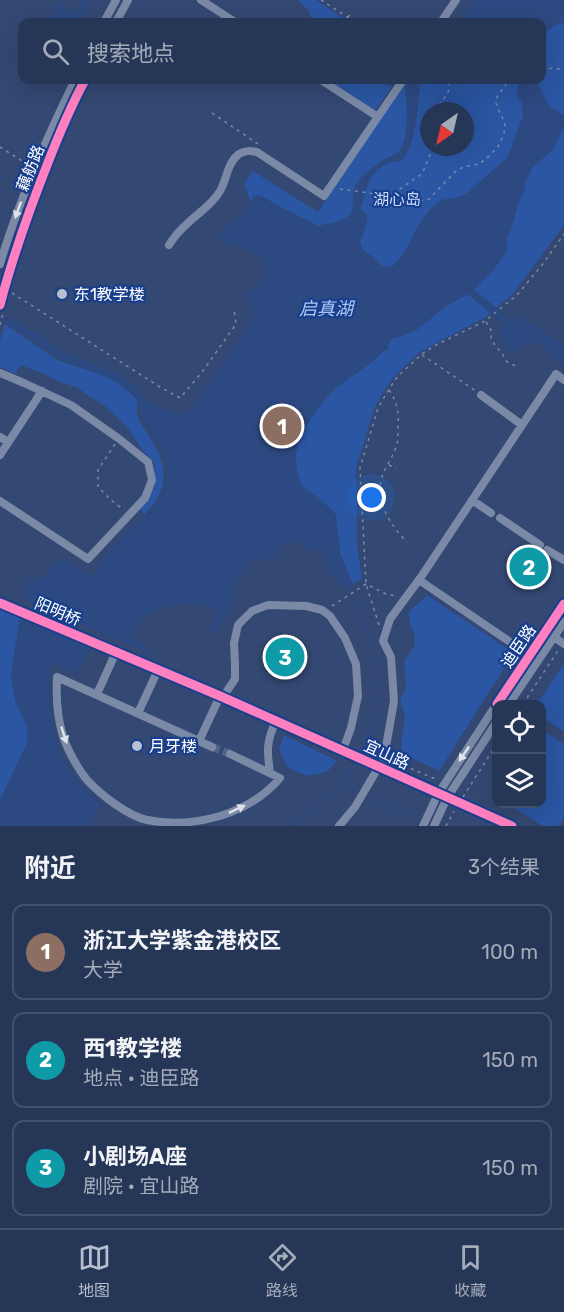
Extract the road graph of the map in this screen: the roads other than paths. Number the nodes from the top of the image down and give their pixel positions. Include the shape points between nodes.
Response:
1 (116, 0) edge
2 (128, 0) edge
3 (201, 0) edge
4 (456, 0) edge
5 (106, 18) edge
6 (118, 18) edge
7 (229, 18) edge
8 (444, 18) edge
9 (73, 84) edge
10 (83, 84) edge
11 (327, 84) edge
12 (400, 84) edge
13 (378, 117) junction
14 (329, 189) junction
15 (340, 189) road end
16 (169, 245) dead end
17 (0, 264) edge
18 (0, 305) edge
19 (0, 374) edge
20 (564, 380) edge
21 (42, 392) junction
22 (481, 395) road end
23 (522, 425) junction
24 (0, 437) edge
25 (8, 442) junction
26 (0, 455) edge
27 (472, 500) junction
28 (0, 501) edge
29 (491, 513) dead end
30 (500, 518) dead end
31 (564, 560) edge
32 (419, 580) junction
33 (0, 603) edge
34 (564, 604) edge
35 (564, 622) edge
36 (554, 637) junction
37 (563, 643) edge
38 (116, 652) junction
39 (530, 655) junction
40 (538, 660) junction
41 (158, 670) junction
42 (97, 694) junction
43 (222, 697) junction
44 (500, 700) edge
45 (512, 700) edge
46 (234, 703) tunnel mouth
47 (249, 709) tunnel mouth
48 (492, 712) edge
49 (138, 713) junction
50 (276, 721) junction
51 (492, 729) edge
52 (199, 741) junction
53 (212, 747) tunnel mouth
54 (346, 751) junction
55 (230, 754) tunnel mouth
56 (375, 765) junction
57 (270, 773) junction
58 (438, 794) junction
59 (447, 798) junction
60 (145, 823) edge
61 (339, 826) edge
62 (423, 826) edge
63 (434, 826) edge
64 (512, 826) edge

1 - 5 street
2 - 6 street
3 - 7 street
4 - 8 street
9 -> 17 street, 藕舫路 via 29,182
10 - 18 street, 藕舫路 via 21,232
11 - 13 street
12 - 13 street
13 - 14 street
14 - 15 street
14 - 16 street via 324,196 257,152 240,153 207,208 188,222
19 - 21 street
20 - 23 street via 556,374
21 - 25 street
21 - 28 street via 71,405 118,438 148,462 152,480 145,498 88,559
22 - 23 street
23 - 27 street
24 - 25 street
25 - 26 street
27 - 29 street
27 - 32 street
30 - 31 street
32 - 39 street
32 - 56 street via 390,619 383,641 391,657 394,701 384,758
33 - 38 street, 阳明桥
34 - 39 street, 迪臣路
35 - 36 street, 迪臣路
36 - 37 street
36 - 40 street, 迪臣路
38 - 41 street
38 - 42 street
39 - 40 street
39 - 44 street, 迪臣路
40 - 45 street, 迪臣路
41 - 43 street
41 - 49 street
42 - 49 street
42 -> 60 street via 57,677 63,737 87,779
43 - 46 street
43 - 52 street
43 - 54 street via 235,679 238,625 252,611 278,605 306,606 324,612 345,638 356,664 358,696
47 - 50 street, 宜山路
48 -> 58 street, 迪臣路
49 - 52 street
50 - 54 street, 宜山路
50 - 57 street via 268,740
51 - 59 street
52 - 53 street
54 - 56 street, 宜山路
55 - 57 street
56 - 58 street, 宜山路
56 - 61 street via 355,807
60 -> 57 street via 185,823 230,813 263,794 280,777
58 - 59 street, 宜山路
58 - 62 street, 迪臣路
59 - 63 street
59 - 64 street, 宜山路

